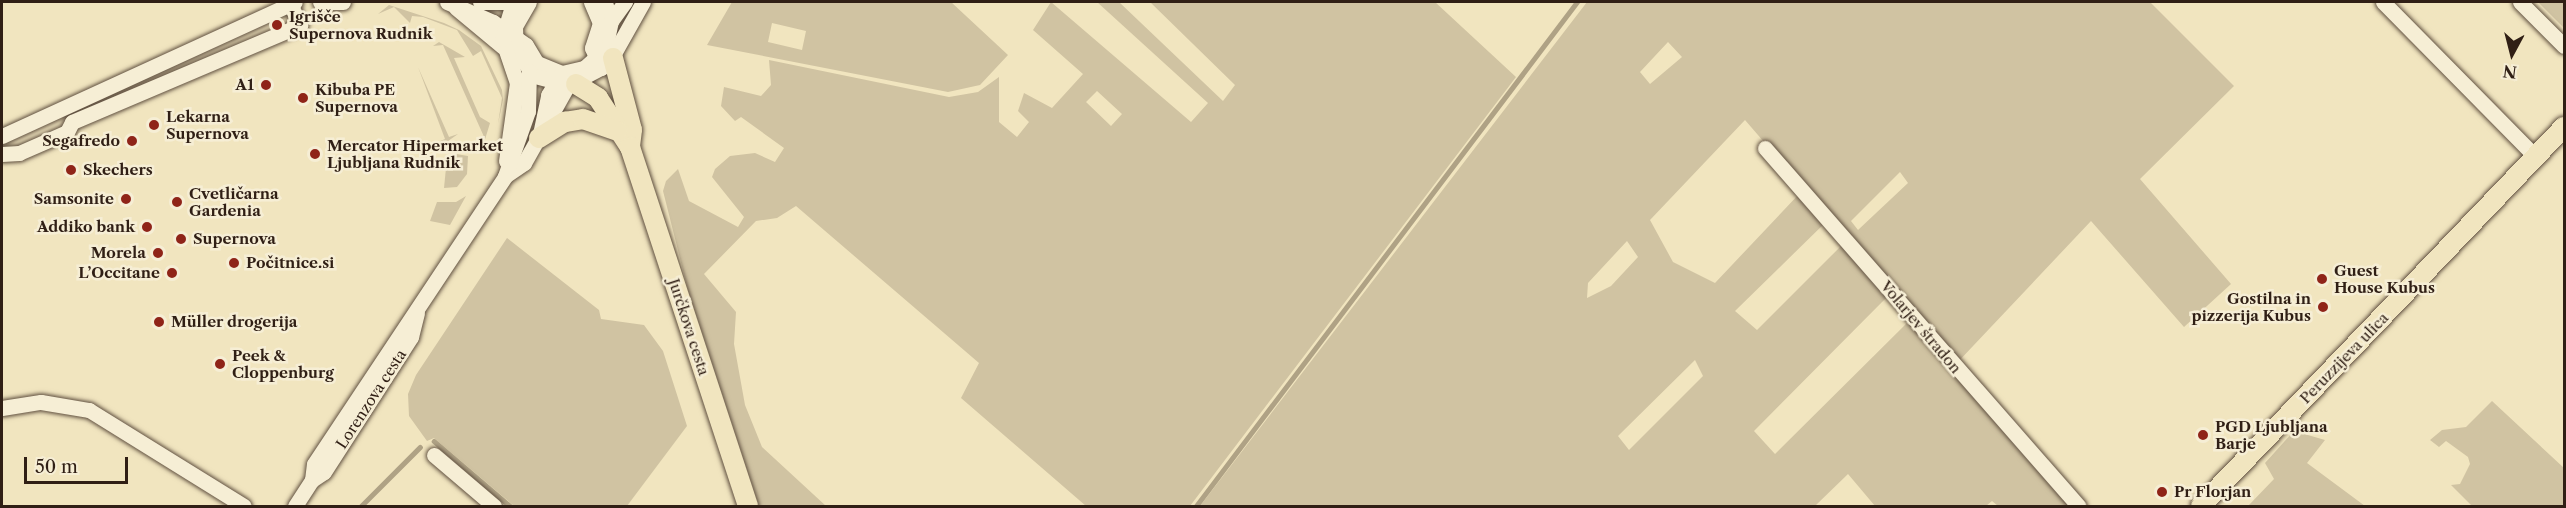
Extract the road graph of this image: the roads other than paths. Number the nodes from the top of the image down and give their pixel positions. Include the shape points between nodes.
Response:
1 (320, 2) edge
2 (343, 2) edge
3 (449, 2) edge
4 (478, 2) edge
5 (513, 2) edge
6 (529, 2) edge
7 (591, 2) edge
8 (605, 2) edge
9 (625, 2) edge
10 (643, 2) edge
11 (2383, 2) edge
12 (2520, 2) edge
13 (293, 3) edge
14 (611, 21) junction
15 (506, 38) junction
16 (200, 45) junction
17 (2565, 46) edge
18 (604, 62) junction
19 (196, 69) junction
20 (529, 71) junction
21 (139, 73) junction
22 (565, 81) junction
23 (147, 90) junction
24 (52, 112) junction
25 (72, 122) junction
26 (2565, 126) edge
27 (617, 131) junction
28 (5, 134) edge
29 (539, 138) junction
30 (630, 147) junction
31 (1765, 148) dead end
32 (19, 153) junction
33 (2, 154) edge
34 (2536, 157) junction
35 (505, 176) junction
36 (2, 408) edge
37 (434, 455) dead end
38 (244, 507) edge
39 (295, 507) edge
40 (494, 507) edge
41 (748, 507) edge
42 (2078, 507) edge
43 (2201, 507) edge

1 - 2 street
3 - 4 street
3 - 15 street
4 - 5 street
5 - 15 street
6 - 15 street
7 - 18 street via 600,22 592,48
8 - 14 street
9 - 14 street
10 - 18 street
11 - 34 street
12 - 17 street
13 - 16 street
13 - 19 street via 300,26
14 - 18 street
15 - 20 street
15 - 22 street
15 - 35 street, Lorenzova cesta via 517,83
16 - 19 street
16 - 21 street
18 - 22 street
18 - 30 main road, Jurčkova cesta via 632,130
19 - 23 street
20 - 22 street
20 - 35 street, Lorenzova cesta via 528,111
21 - 23 street
21 - 24 street
22 - 27 main road, Jurčkova cesta via 598,98
22 - 29 street, Lorenzova cesta
23 - 25 street
24 - 25 street
24 - 28 street
25 - 32 street via 67,132
26 - 34 main road, Peruzzijeva ulica
27 - 29 main road via 583,119 565,122
27 - 30 main road, Jurčkova cesta
28 - 32 street
29 - 35 street, Lorenzova cesta via 524,163
30 - 41 main road, Jurčkova cesta
31 - 42 street, Volarjev štradon
32 - 33 street
34 - 43 main road, Peruzzijeva ulica
35 - 39 street, Lorenzova cesta via 319,456 312,480
36 - 38 street via 41,402 89,410
37 - 40 street

